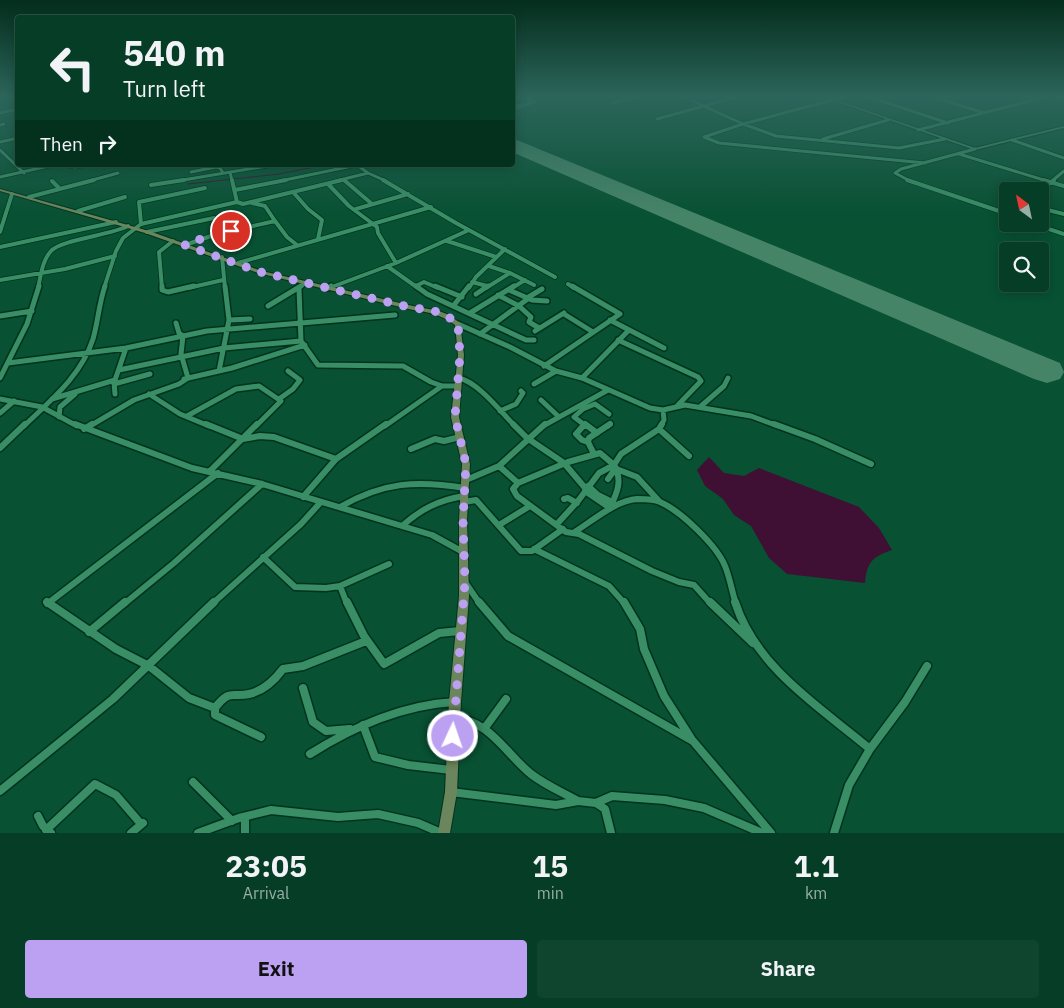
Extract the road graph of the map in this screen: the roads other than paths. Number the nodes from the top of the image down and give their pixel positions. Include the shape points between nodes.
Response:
1 (707, 136) edge
2 (776, 136) edge
3 (832, 136) edge
4 (936, 136) edge
5 (1028, 136) edge
6 (15, 139) edge
7 (945, 139) junction
8 (818, 140) junction
9 (1012, 140) junction
10 (0, 142) edge
11 (903, 148) junction
12 (975, 149) junction
13 (0, 150) edge
14 (960, 154) junction
15 (1064, 158) edge
16 (909, 161) junction
17 (925, 163) junction
18 (15, 164) edge
19 (18, 167) edge
20 (46, 167) edge
21 (207, 167) edge
22 (261, 167) edge
23 (347, 167) edge
24 (360, 167) edge
25 (1064, 171) edge
26 (191, 172) dead end
27 (230, 172) junction
28 (24, 173) junction
29 (118, 173) dead end
30 (223, 173) junction
31 (368, 173) junction
32 (0, 178) edge
33 (344, 180) junction
34 (52, 181) dead end
35 (1051, 183) junction
36 (328, 184) junction
37 (151, 185) dead end
38 (1064, 186) edge
39 (59, 188) junction
40 (205, 188) dead end
41 (0, 190) edge
42 (235, 190) junction
43 (294, 192) junction
44 (12, 194) junction
45 (408, 194) junction
46 (29, 197) junction
47 (125, 197) dead end
48 (238, 202) junction
49 (251, 202) junction
50 (0, 204) edge
51 (372, 204) junction
52 (7, 206) junction
53 (431, 207) junction
54 (356, 209) junction
55 (1049, 210) edge
56 (78, 211) junction
57 (999, 211) edge
58 (1064, 214) edge
59 (214, 218) dead end
60 (275, 221) junction
61 (116, 222) junction
62 (372, 223) junction
63 (141, 224) junction
64 (128, 226) junction
65 (135, 228) junction
66 (1049, 229) edge
67 (469, 230) junction
68 (0, 232) edge
69 (147, 232) junction
70 (1064, 234) edge
71 (318, 239) junction
72 (173, 241) junction
73 (447, 241) junction
74 (185, 245) junction
75 (297, 245) junction
76 (0, 247) edge
77 (505, 249) junction
78 (115, 256) junction
79 (222, 257) junction
80 (496, 257) junction
81 (238, 263) junction
82 (396, 263) junction
83 (387, 266) junction
84 (490, 266) junction
85 (41, 272) junction
86 (510, 273) junction
87 (554, 277) dead end
88 (0, 280) edge
89 (224, 280) junction
90 (525, 280) junction
91 (472, 282) junction
92 (305, 283) junction
93 (568, 284) dead end
94 (534, 285) dead end
95 (416, 286) junction
96 (487, 286) junction
97 (328, 288) junction
98 (300, 289) junction
99 (542, 289) dead end
100 (509, 290) junction
101 (476, 294) dead end
102 (498, 295) junction
103 (462, 297) junction
104 (528, 298) junction
105 (547, 301) dead end
106 (454, 305) junction
107 (268, 306) dead end
108 (519, 306) junction
109 (32, 311) junction
110 (470, 313) junction
111 (395, 315) dead end
112 (0, 316) edge
113 (250, 319) dead end
114 (229, 320) junction
115 (610, 320) junction
116 (176, 323) dead end
117 (301, 323) junction
118 (458, 324) junction
119 (494, 325) junction
120 (226, 330) junction
121 (628, 331) junction
122 (593, 332) junction
123 (480, 334) junction
124 (183, 336) junction
125 (534, 340) dead end
126 (618, 340) junction
127 (292, 342) junction
128 (303, 343) junction
129 (126, 348) junction
130 (224, 348) junction
131 (664, 348) dead end
132 (294, 349) junction
133 (87, 353) junction
134 (181, 356) junction
135 (8, 363) junction
136 (544, 366) junction
137 (119, 370) junction
138 (219, 371) junction
139 (288, 371) dead end
140 (556, 371) junction
141 (150, 374) dead end
142 (0, 378) edge
143 (582, 378) junction
144 (728, 378) dead end
145 (184, 380) junction
146 (114, 382) junction
147 (458, 382) junction
148 (534, 384) dead end
149 (442, 386) junction
150 (608, 390) junction
151 (79, 391) junction
152 (520, 391) dead end
153 (115, 394) dead end
154 (149, 394) junction
155 (0, 398) edge
156 (280, 399) junction
157 (49, 400) junction
158 (541, 400) dead end
159 (14, 401) junction
160 (677, 406) junction
161 (42, 407) junction
162 (700, 407) junction
163 (663, 410) junction
164 (500, 411) junction
165 (0, 413) edge
166 (609, 414) dead end
167 (59, 416) junction
168 (186, 416) junction
169 (559, 417) junction
170 (610, 424) dead end
171 (584, 426) junction
172 (84, 429) junction
173 (660, 429) junction
174 (597, 433) junction
175 (460, 437) junction
176 (527, 438) junction
177 (243, 439) junction
178 (588, 442) junction
179 (0, 448) edge
180 (411, 449) dead end
181 (594, 454) junction
182 (689, 456) dead end
183 (336, 459) junction
184 (564, 463) junction
185 (871, 464) dead end
186 (499, 466) junction
187 (616, 468) junction
188 (214, 472) junction
189 (608, 479) dead end
190 (518, 483) junction
191 (262, 484) junction
192 (586, 489) junction
193 (465, 491) junction
194 (303, 496) junction
195 (564, 499) dead end
196 (659, 501) junction
197 (320, 503) junction
198 (577, 503) junction
199 (611, 505) junction
200 (530, 506) junction
201 (340, 507) junction
202 (499, 524) junction
203 (557, 524) junction
204 (402, 526) junction
205 (563, 529) junction
206 (573, 533) junction
207 (534, 549) junction
208 (463, 552) junction
209 (263, 557) junction
210 (389, 564) dead end
211 (465, 582) junction
212 (340, 586) junction
213 (460, 631) junction
214 (89, 632) junction
215 (366, 641) junction
216 (755, 645) junction
217 (149, 666) junction
218 (927, 666) dead end
219 (303, 688) dead end
220 (506, 699) dead end
221 (455, 702) junction
222 (215, 708) junction
223 (454, 719) junction
224 (359, 727) junction
225 (484, 729) junction
226 (261, 737) dead end
227 (693, 741) junction
228 (870, 749) junction
229 (310, 754) dead end
230 (452, 770) junction
231 (193, 782) dead end
232 (0, 791) edge
233 (451, 792) junction
234 (578, 801) junction
235 (596, 803) junction
236 (38, 816) dead end
237 (245, 817) junction
238 (232, 821) junction
239 (49, 831) edge
240 (131, 833) edge
241 (198, 833) edge
242 (245, 833) edge
243 (442, 833) edge
244 (611, 833) edge
245 (762, 833) edge
246 (771, 833) edge
247 (834, 833) edge

1 - 16 street via 704,137 718,142
2 - 8 street
3 - 8 street
4 - 7 street
5 - 9 street
6 - 10 street
7 - 11 street
7 - 12 street
8 - 11 street
9 - 12 street
9 - 15 street
11 - 16 street
12 - 14 street
13 - 18 street
14 - 17 street
14 - 35 street
16 - 17 street
17 - 57 street via 895,173
19 - 28 street
20 - 28 street
21 - 26 street
21 - 30 street via 220,168
22 - 27 street
23 - 42 street
24 - 31 street
25 - 35 street
27 - 30 street
27 - 42 street
28 - 32 street
29 - 39 street
30 - 37 street
31 - 33 street
31 - 45 street
33 - 36 street
33 - 51 street
34 - 39 street
35 - 38 street
36 - 43 street
36 - 54 street
39 - 46 street
40 - 63 street via 139,202
41 - 44 main road
42 - 48 street
43 - 49 street
43 - 71 street via 308,210 322,220
44 - 46 main road
44 - 52 street
45 - 51 street
45 - 53 street
46 - 56 main road
47 - 56 street
48 - 49 street
48 - 63 street
49 - 60 street via 265,206
50 - 52 street
51 - 54 street
52 - 68 street
53 - 62 street
53 - 67 street
54 - 62 street
55 - 58 street
56 - 61 main road
59 - 69 street
60 - 74 street
60 - 75 street
61 - 64 main road
61 - 76 street
62 - 71 street
62 - 82 street
63 - 65 street
64 - 65 main road
64 - 85 street via 117,232 54,247
65 - 69 main road
65 - 78 street via 123,238
66 - 70 street
67 - 73 street
67 - 77 street
69 - 72 main road
71 - 75 street
72 - 74 main road
72 - 89 street via 159,252 162,290 168,292
73 - 80 street
73 - 82 street
74 - 79 main road
75 - 81 street
77 - 80 street
77 - 87 street
78 - 85 street
78 - 133 street
79 - 81 main road
79 - 89 street
80 - 84 street via 487,266
81 - 92 main road
82 - 83 street
83 - 95 street
83 - 97 street
84 - 86 street
84 - 91 street
85 - 88 street
85 - 109 street
86 - 90 street
86 - 96 street
89 - 114 street
90 - 94 street
90 - 100 street
91 - 96 street
91 - 103 street
92 - 97 main road
92 - 98 street
93 - 115 street via 620,314
95 - 103 street via 424,282
95 - 106 street
96 - 101 street
97 - 118 main road via 437,311
98 - 107 street
98 - 117 street
99 - 104 street
100 - 102 street
100 - 104 street
102 - 108 street
102 - 110 street
103 - 106 street
104 - 105 street
104 - 108 street
106 - 110 street
108 - 119 street
108 - 122 street via 531,317 529,322 537,329 564,313
109 - 112 street
109 - 135 street
110 - 119 street
111 - 117 street
113 - 114 street
114 - 120 street
115 - 121 street
115 - 122 street
116 - 124 street
117 - 120 street
117 - 128 street
118 - 123 street
118 - 147 main road
119 - 123 street
119 - 125 street via 526,340
120 - 124 street
120 - 130 street
121 - 126 street
121 - 131 street
122 - 136 street
123 - 136 street
124 - 129 street
124 - 134 street
126 - 143 street
126 - 160 street via 701,381
127 - 128 street
127 - 130 street
127 - 132 street
128 - 132 street
128 - 149 street via 318,365 403,366
129 - 133 street
129 - 137 street
130 - 134 street
130 - 138 street
132 - 138 street
133 - 135 street
133 - 157 street via 74,378
134 - 137 street
134 - 145 street via 188,378
135 - 142 street
136 - 140 street
137 - 146 street
138 - 145 street
139 - 156 street via 300,380
140 - 143 street
140 - 148 street
141 - 146 street
143 - 150 street
144 - 162 street via 724,386
145 - 154 street
146 - 151 street
146 - 153 street
147 - 149 street
147 - 164 street via 467,380
147 - 175 main road via 455,417
149 - 183 street
150 - 163 street via 650,408
150 - 169 street
151 - 157 street
151 - 167 street via 60,407
152 - 164 street via 523,393 516,404
154 - 168 street
154 - 172 street
155 - 159 street
156 - 168 street via 259,386 236,390
156 - 177 street
157 - 161 street
158 - 169 street
159 - 161 street
159 - 165 street
160 - 162 street
160 - 163 street
161 - 167 street
161 - 179 street
162 - 185 street via 751,416 815,438
163 - 173 street via 664,420
164 - 176 street
166 - 171 street via 601,406 590,406 574,418
167 - 172 street
168 - 177 street
169 - 176 street
170 - 174 street
171 - 174 street
171 - 178 street via 576,434
172 - 188 street via 192,468
173 - 182 street
173 - 187 street via 621,454
174 - 178 street
175 - 180 street via 444,441 435,439
175 - 193 main road via 466,464
176 - 184 street
176 - 186 street
177 - 183 street via 274,437
177 - 188 street
178 - 181 street
181 - 184 street
181 - 187 street via 605,456
183 - 194 street
184 - 190 street
184 - 192 street
186 - 190 street
186 - 193 street
187 - 189 street
187 - 192 street via 606,468
187 - 196 street via 637,477
187 - 199 street via 618,487
188 - 191 street
188 - 214 street via 46,603
190 - 200 street via 514,492
191 - 194 street
191 - 214 street via 174,563
192 - 198 street
192 - 199 street
193 - 201 street via 427,484 387,486 363,493
193 - 202 street
193 - 204 street via 429,505
193 - 208 main road
194 - 197 street
195 - 198 street
196 - 199 street via 638,499
196 - 216 street via 691,524 715,549 725,566 736,605
197 - 201 street
197 - 209 street
198 - 203 street
199 - 206 street via 597,519
200 - 202 street
200 - 203 street
201 - 204 street
202 - 207 street via 522,551
203 - 205 street
204 - 208 street via 432,535
205 - 206 street
205 - 207 street
206 - 216 street via 652,571 694,585
207 - 227 street via 609,586 623,601 640,629 644,649 664,696
208 - 211 main road
209 - 212 street via 294,587
209 - 217 street
210 - 212 street
211 - 213 main road
211 - 227 street via 508,636
212 - 215 street
213 - 215 street via 439,633 384,664
213 - 221 main road
214 - 217 street
215 - 222 street via 303,666 284,669 263,688 246,695 234,694
216 - 228 street via 795,687
217 - 222 street via 189,698
217 - 232 street
218 - 228 street
219 - 224 street via 314,722 326,731
220 - 225 street
221 - 223 main road
221 - 224 street via 407,710
222 - 226 street via 215,715
223 - 225 street via 466,720
223 - 230 main road
224 - 229 street
224 - 230 street via 375,756 408,765
225 - 234 street via 530,774
227 - 246 street
228 - 247 street via 849,785
230 - 233 main road
231 - 238 street
233 - 234 street via 556,805
233 - 243 main road
234 - 235 street
235 - 244 street via 605,809
235 - 245 street via 612,796 666,800 704,808
236 - 239 street
237 - 238 street
237 - 242 street
237 - 243 street via 271,810 338,817 378,814 418,823
238 - 241 street
239 - 240 street via 95,784 121,797 142,823

